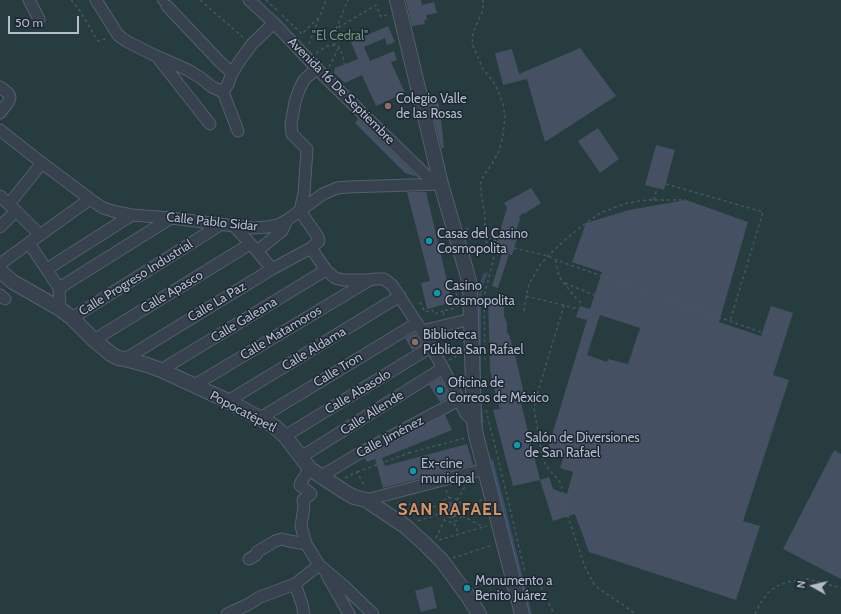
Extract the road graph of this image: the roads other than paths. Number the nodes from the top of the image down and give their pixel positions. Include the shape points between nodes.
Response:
1 (29, 0) edge
2 (96, 0) edge
3 (249, 0) edge
4 (397, 0) edge
5 (164, 3) edge
6 (40, 19) dead end
7 (274, 23) junction
8 (156, 56) junction
9 (314, 65) junction
10 (232, 73) junction
11 (0, 87) edge
12 (223, 92) junction
13 (0, 113) edge
14 (210, 124) dead end
15 (0, 130) edge
16 (238, 131) dead end
17 (42, 163) junction
18 (437, 183) junction
19 (0, 196) edge
20 (90, 199) junction
21 (12, 207) junction
22 (300, 211) junction
23 (132, 215) junction
24 (171, 218) junction
25 (287, 220) junction
26 (220, 225) junction
27 (234, 226) junction
28 (0, 227) edge
29 (40, 235) junction
30 (29, 243) junction
31 (254, 248) junction
32 (311, 248) junction
33 (0, 264) edge
34 (47, 269) junction
35 (272, 269) junction
36 (326, 270) junction
37 (0, 271) edge
38 (368, 280) junction
39 (59, 288) junction
40 (400, 296) junction
41 (60, 309) junction
42 (72, 318) junction
43 (471, 319) junction
44 (419, 327) junction
45 (94, 340) junction
46 (431, 347) junction
47 (125, 359) junction
48 (443, 368) junction
49 (161, 370) junction
50 (193, 386) junction
51 (459, 400) junction
52 (228, 402) junction
53 (260, 418) junction
54 (475, 428) junction
55 (284, 436) junction
56 (300, 457) junction
57 (479, 470) junction
58 (321, 476) junction
59 (369, 500) junction
60 (306, 544) junction
61 (249, 559) dead end
62 (321, 567) junction
63 (295, 584) junction
64 (227, 614) edge
65 (304, 614) edge
66 (349, 614) edge
67 (373, 614) edge
68 (479, 614) edge
69 (522, 614) edge

1 - 6 street
2 - 8 street via 118,35
3 - 7 street, Avenida 16 De Septiembre
4 - 18 street
5 - 10 street
7 - 9 street, Avenida 16 De Septiembre
7 - 10 street via 252,44
8 - 12 street via 188,70
8 - 14 street
9 - 18 street, Avenida 16 De Septiembre
9 - 22 street via 299,90 291,124 292,134 308,152
10 - 12 street
11 - 13 street via 10,97
12 - 16 street
15 - 17 street, Calle Pablo Sidar
17 - 20 street, Calle Pablo Sidar
17 - 21 street
18 - 22 street, Calle Pablo Sidar via 337,188 323,194
18 - 43 street via 470,285
19 - 21 street
20 - 23 street, Calle Pablo Sidar via 103,208
20 - 29 street
21 - 28 street
21 - 29 street
22 - 25 street, Calle Pablo Sidar
22 - 32 street via 319,241
23 - 24 street, Calle Pablo Sidar
23 - 34 street
24 - 26 street, Calle Pablo Sidar
24 - 39 street
25 - 27 street, Calle Pablo Sidar via 267,227
25 - 31 street, Calle Apasco via 282,231
26 - 27 street, Calle Pablo Sidar
26 - 42 street, Calle Progreso Industrial
27 - 31 street
29 - 30 street
30 - 33 street
30 - 34 street
31 - 35 street
31 - 45 street, Calle Apasco
32 - 35 street, Calle La Paz
32 - 36 street
34 - 39 street
35 - 47 street, Calle La Paz
36 - 38 street via 335,278 343,280
36 - 49 street, Calle Galeana
37 - 41 street, Popocatépetl via 13,282
38 - 40 street via 384,279 392,284
38 - 50 street, Calle Matamoros
39 - 41 street
40 - 44 street
40 - 52 street, Calle Aldama
41 - 42 street, Popocatépetl
42 - 45 street, Popocatépetl
43 - 44 street, Calle Tron
43 - 54 street
44 - 46 street
44 - 53 street, Calle Tron
45 - 47 street, Popocatépetl via 111,354
46 - 48 street
46 - 55 street, Calle Abasolo
47 - 49 street, Popocatépetl
48 - 51 street
48 - 56 street, Calle Allende
49 - 50 street, Popocatépetl
50 - 52 street, Popocatépetl
51 - 54 street
51 - 58 street, Calle Jiménez
52 - 53 street, Popocatépetl
53 - 55 street, Popocatépetl
54 - 57 street
55 - 56 street, Popocatépetl
56 - 58 street, Popocatépetl
57 - 59 street
57 - 69 street
58 - 59 street, Popocatépetl via 354,497
58 - 60 street via 301,482 302,487 311,494 303,500 300,526
59 - 68 street, Popocatépetl via 425,544 442,562
60 - 61 street via 282,539
60 - 62 street
62 - 63 street
62 - 66 street
62 - 67 street
63 - 64 street via 260,597
63 - 65 street

